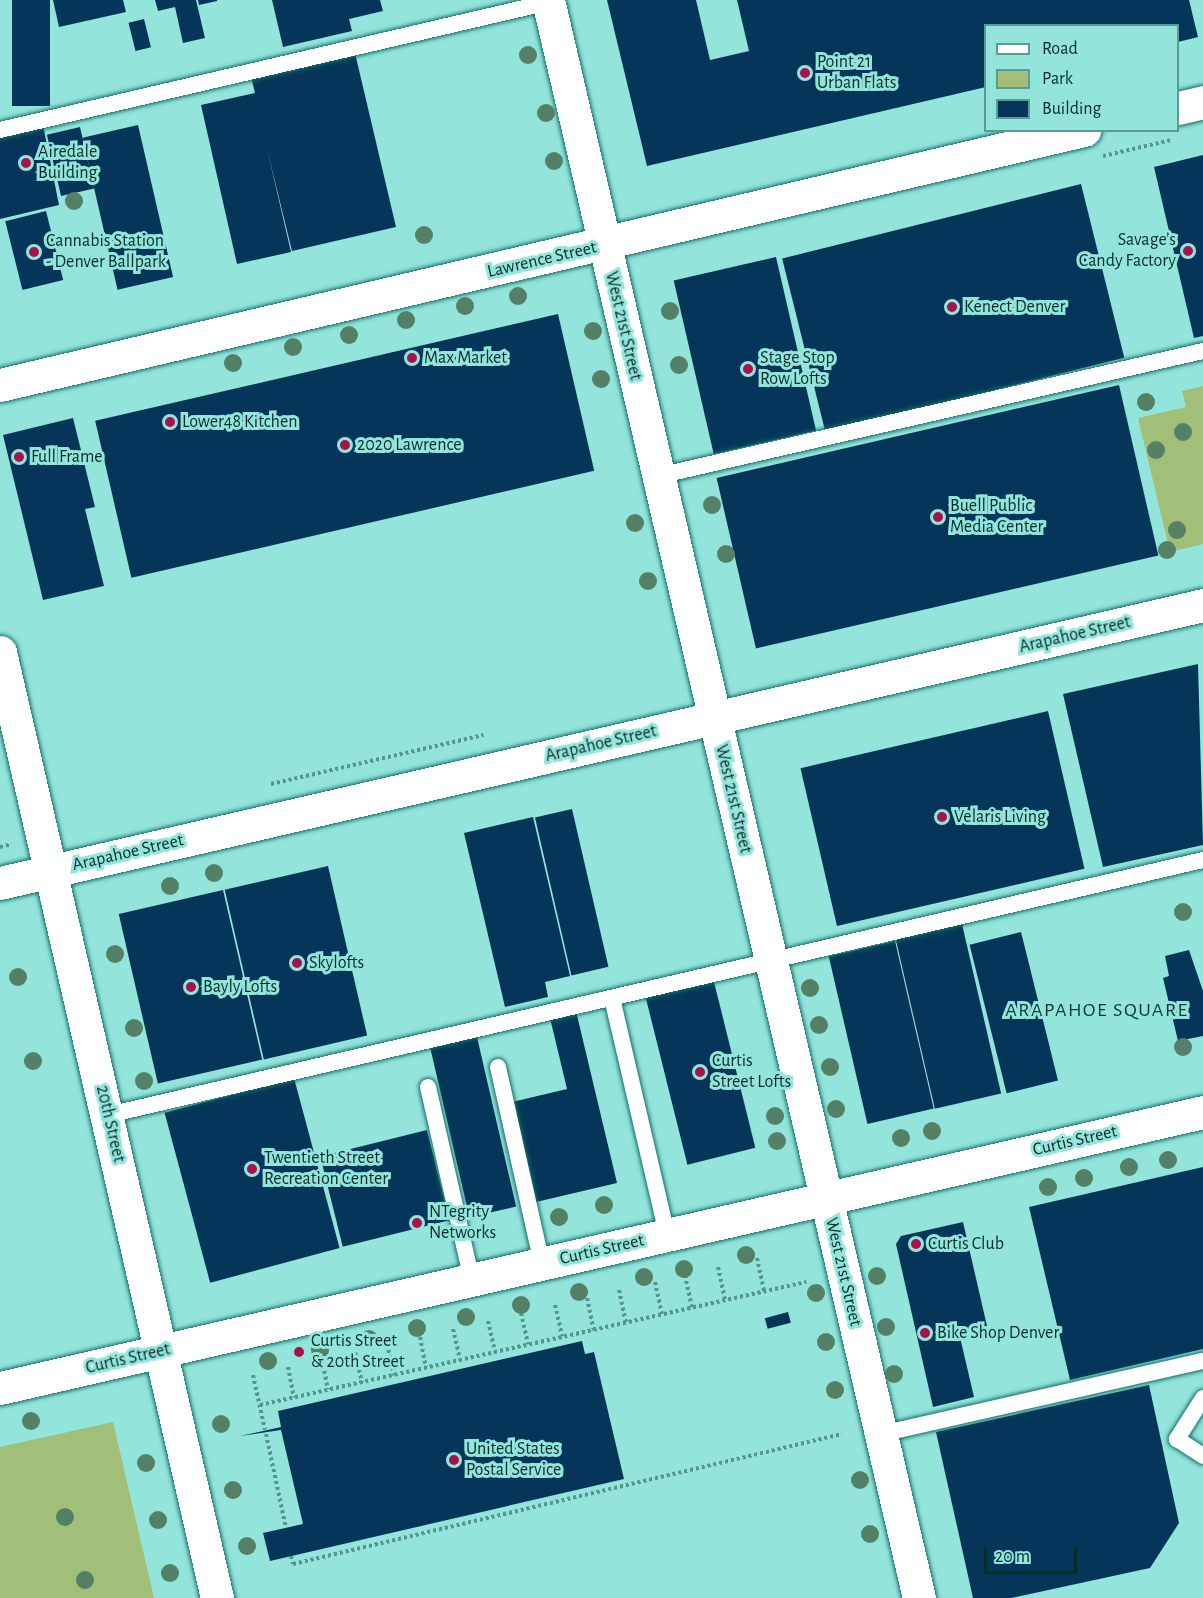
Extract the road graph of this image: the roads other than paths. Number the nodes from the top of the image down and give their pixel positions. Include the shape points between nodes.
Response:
1 (551, 1) edge
2 (1203, 102) edge
3 (1179, 108) edge
4 (0, 130) edge
5 (1076, 132) edge
6 (604, 245) junction
7 (1203, 351) edge
8 (0, 385) edge
9 (658, 476) junction
10 (1203, 605) edge
11 (1, 663) edge
12 (714, 718) junction
13 (1203, 860) edge
14 (52, 870) junction
15 (0, 883) edge
16 (771, 961) junction
17 (612, 998) junction
18 (498, 1066) dead end
19 (428, 1087) dead end
20 (1203, 1112) edge
21 (108, 1115) junction
22 (826, 1199) junction
23 (667, 1235) junction
24 (542, 1264) junction
25 (472, 1280) junction
26 (162, 1351) junction
27 (1203, 1361) edge
28 (0, 1388) edge
29 (1203, 1398) edge
30 (881, 1434) junction
31 (1203, 1456) edge
32 (217, 1598) edge
33 (919, 1598) edge

1 - 4 lane
1 - 6 street, West 21st Street
2 - 3 street
5 - 6 street, Lawrence Street
6 - 8 street, Lawrence Street
6 - 9 street, West 21st Street
7 - 9 lane
9 - 12 street, West 21st Street
10 - 12 street, Arapahoe Street
11 - 14 street, 20th Street
12 - 14 street, Arapahoe Street
12 - 16 street, West 21st Street
13 - 16 lane
14 - 15 street, Arapahoe Street
14 - 21 street, 20th Street
16 - 17 lane
16 - 22 street, West 21st Street
17 - 21 lane
17 - 23 lane
18 - 24 lane
19 - 25 lane
20 - 22 street, Curtis Street
21 - 26 street, 20th Street
22 - 23 street, Curtis Street
22 - 30 street, West 21st Street
23 - 24 street, Curtis Street
24 - 25 street, Curtis Street
25 - 26 street, Curtis Street
26 - 28 street, Curtis Street
26 - 32 street, 20th Street
27 - 30 lane
29 - 31 lane via 1177,1439
30 - 33 street, West 21st Street

